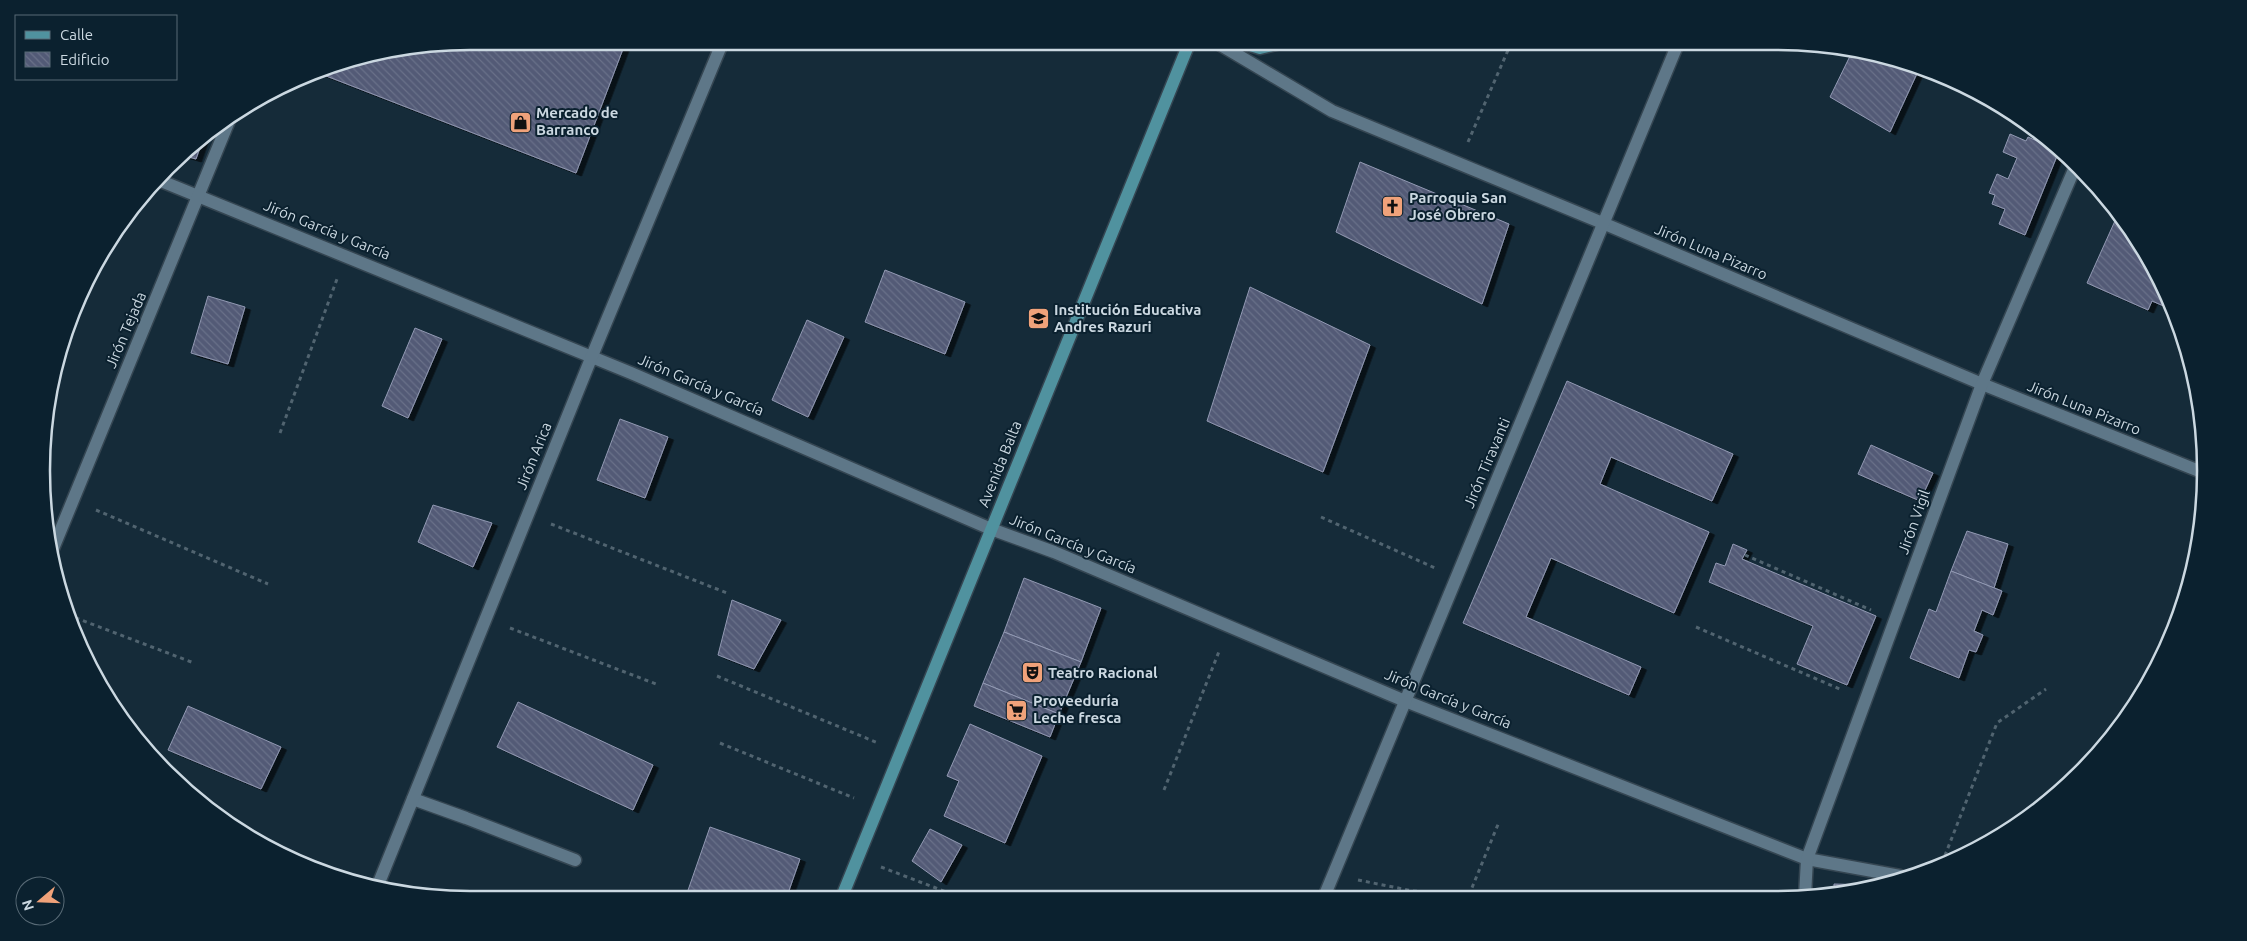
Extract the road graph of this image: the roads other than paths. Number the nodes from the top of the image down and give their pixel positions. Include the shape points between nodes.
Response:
1 (719, 50) edge
2 (1186, 50) edge
3 (1229, 50) edge
4 (1675, 50) edge
5 (227, 128) edge
6 (2073, 172) edge
7 (164, 183) edge
8 (199, 196) junction
9 (1605, 224) junction
10 (592, 356) junction
11 (1982, 384) junction
12 (2197, 470) edge
13 (991, 529) junction
14 (56, 541) edge
15 (1406, 701) junction
16 (413, 799) junction
17 (1807, 859) junction
18 (575, 860) dead end
19 (1893, 875) edge
20 (380, 881) edge
21 (1805, 890) edge
22 (844, 891) edge
23 (1326, 891) edge

1 - 10 street, Jirón Arica
2 - 13 main road, Avenida Balta
3 - 9 street, Jirón Luna Pizarro via 1332,112
4 - 9 street, Jirón Tiravanti
5 - 8 street, Jirón Tejada
6 - 11 street, Jirón Vigil
7 - 8 street, Jirón García y García
8 - 10 street, Jirón García y García
8 - 14 street, Jirón Tejada
9 - 11 street, Jirón Luna Pizarro
9 - 15 street, Jirón Tiravanti
10 - 13 street, Jirón García y García
10 - 16 street, Jirón Arica
11 - 12 street, Jirón Luna Pizarro
11 - 17 street, Jirón Vigil
13 - 15 street, Jirón García y García via 1054,552
13 - 22 main road, Avenida Balta
15 - 17 street, Jirón García y García
15 - 23 street, Jirón Tiravanti
16 - 18 street
16 - 20 street, Jirón Arica
17 - 19 street, Jirón García y García
17 - 21 street, Jirón Vigil

